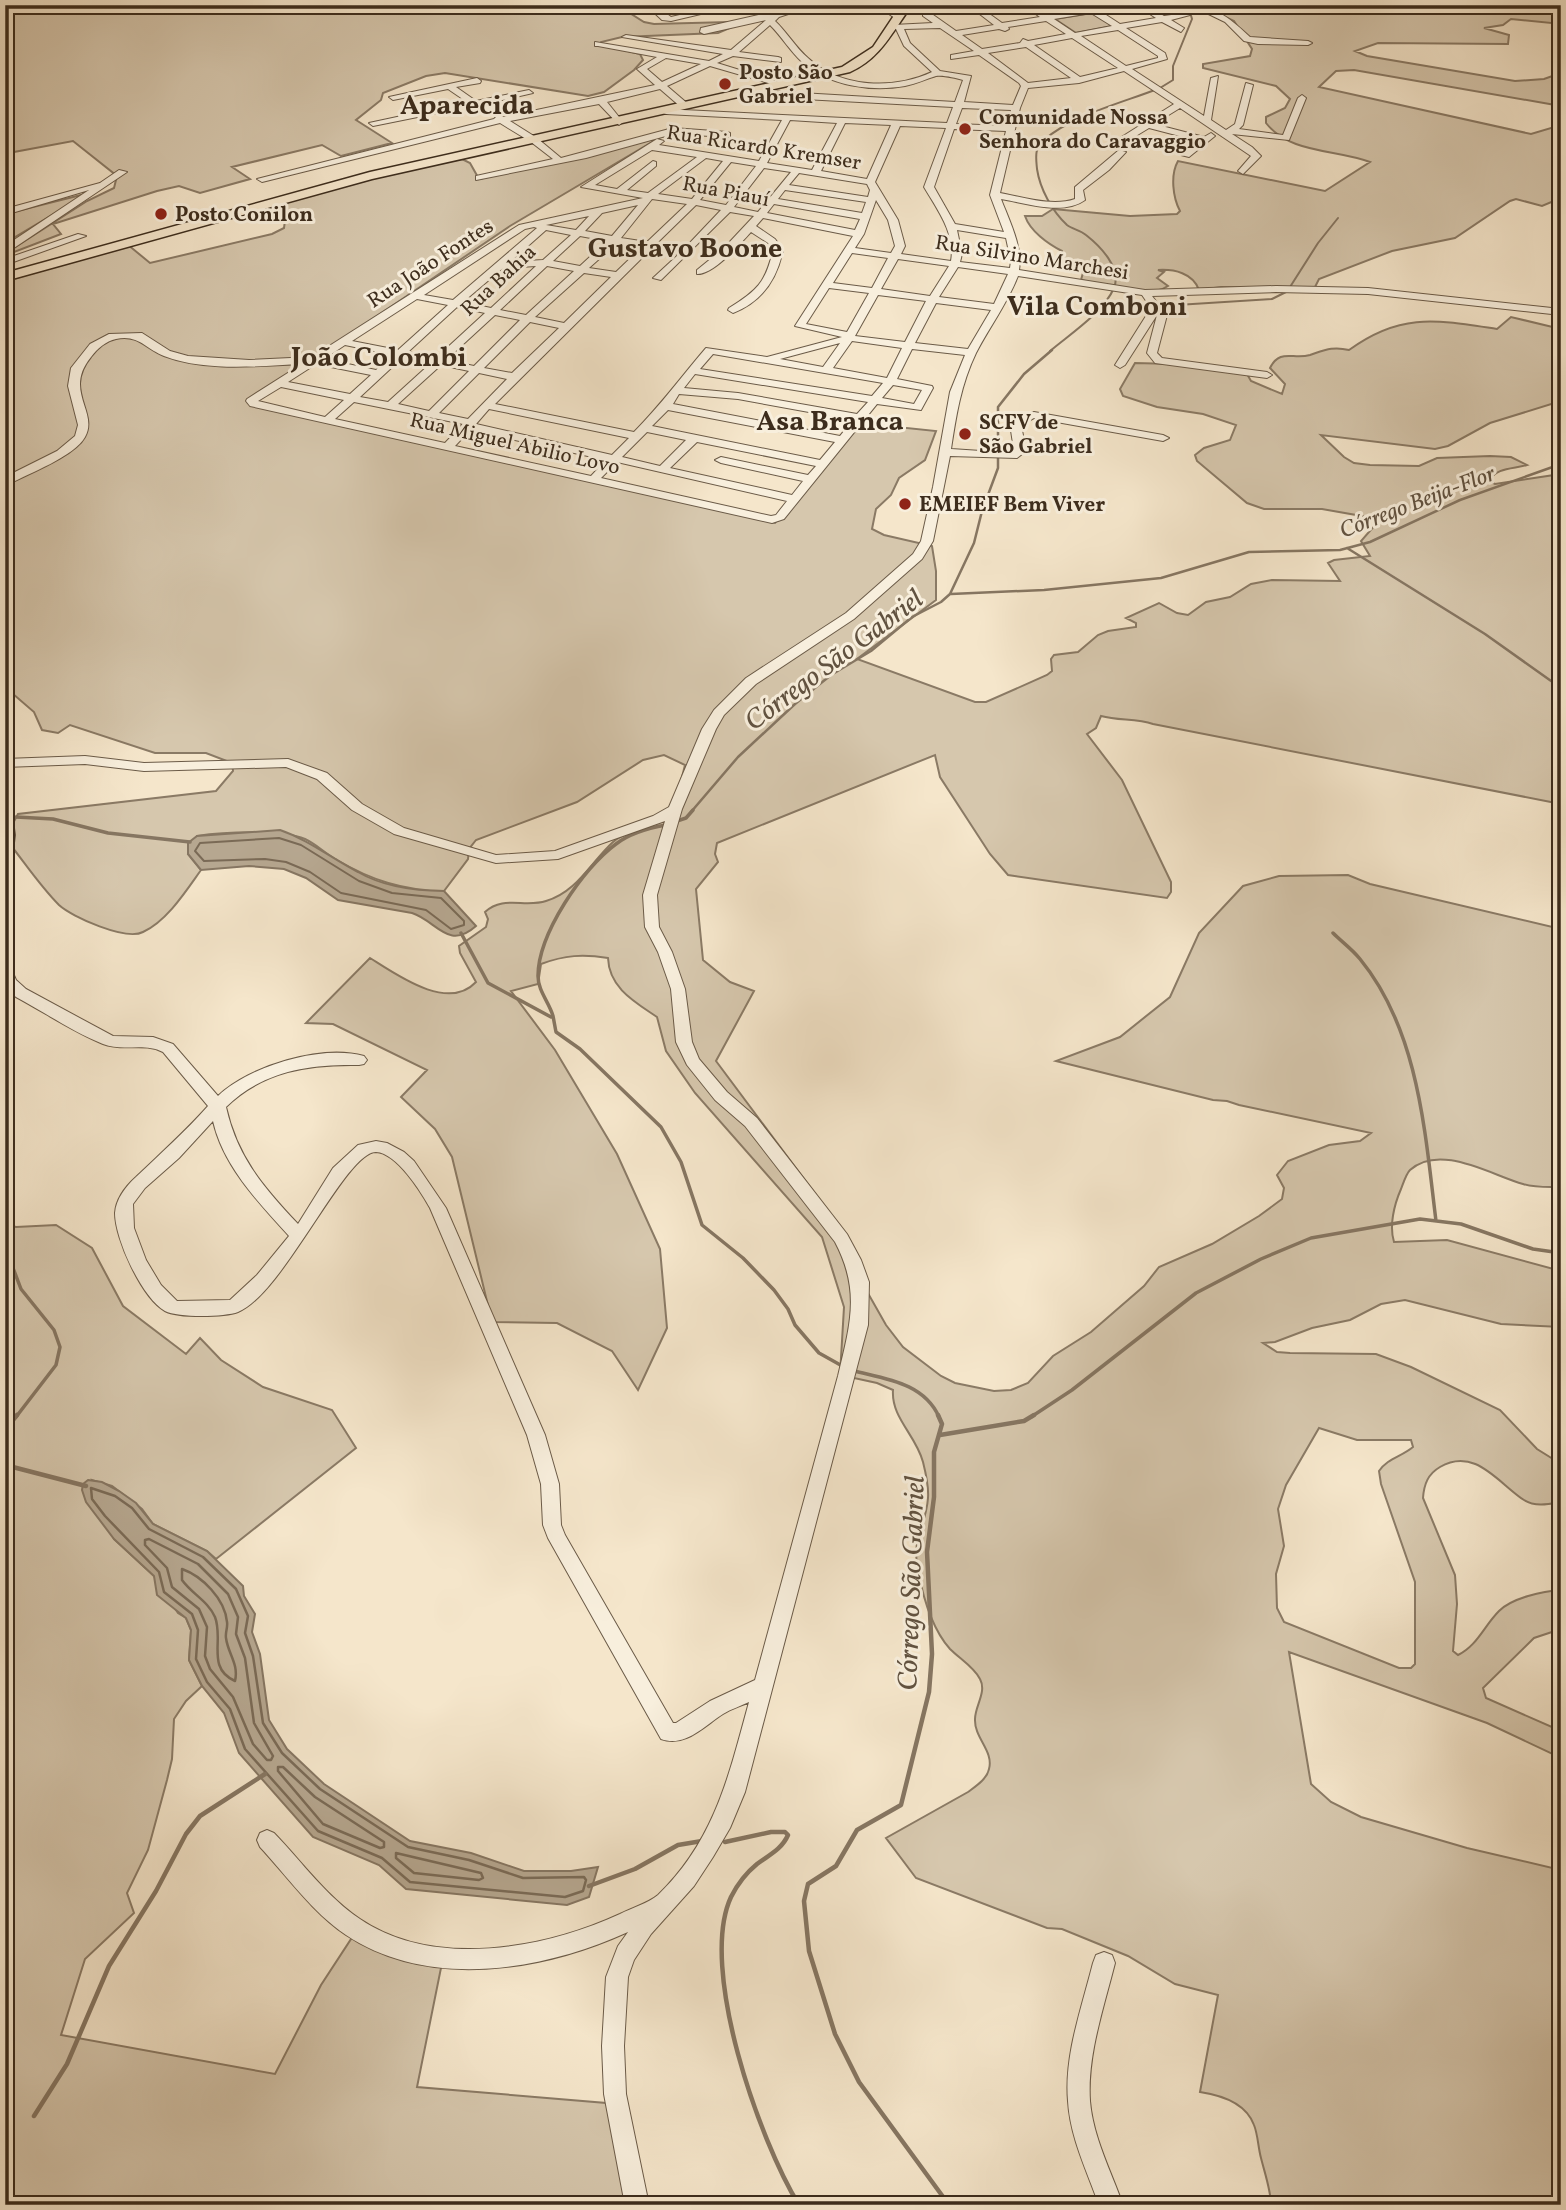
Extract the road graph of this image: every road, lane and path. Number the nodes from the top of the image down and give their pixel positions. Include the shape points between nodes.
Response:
1 (650, 5) edge
2 (735, 5) edge
3 (760, 5) edge
4 (812, 5) edge
5 (878, 5) edge
6 (907, 5) edge
7 (972, 5) edge
8 (1027, 5) edge
9 (1122, 5) edge
10 (1140, 5) edge
11 (1194, 5) edge
12 (709, 8) edge
13 (1089, 8) edge
14 (926, 14) dead end
15 (1186, 15) dead end
16 (773, 18) junction
17 (1047, 18) junction
18 (1163, 19) junction
19 (897, 23) junction
20 (942, 25) junction
21 (1001, 26) junction
22 (1120, 27) junction
23 (1181, 30) dead end
24 (1010, 32) dead end
25 (954, 34) junction
26 (1073, 35) junction
27 (726, 36) dead end
28 (626, 37) dead end
29 (738, 37) dead end
30 (1018, 38) dead end
31 (749, 39) junction
32 (1308, 43) dead end
33 (598, 44) dead end
34 (1027, 44) junction
35 (793, 49) junction
36 (734, 52) junction
37 (981, 52) junction
38 (664, 56) junction
39 (954, 57) dead end
40 (778, 60) junction
41 (708, 63) junction
42 (1126, 70) junction
43 (937, 74) junction
44 (750, 75) junction
45 (826, 75) junction
46 (1215, 78) dead end
47 (1079, 80) junction
48 (477, 81) dead end
49 (779, 85) junction
50 (1249, 85) dead end
51 (659, 86) junction
52 (1025, 86) junction
53 (450, 87) junction
54 (752, 91) junction
55 (529, 93) dead end
56 (766, 94) junction
57 (393, 97) dead end
58 (1302, 98) dead end
59 (601, 102) junction
60 (475, 104) junction
61 (960, 104) junction
62 (1178, 104) junction
63 (685, 106) junction
64 (1016, 108) junction
65 (666, 111) junction
66 (707, 112) junction
67 (736, 114) junction
68 (789, 116) junction
69 (830, 118) junction
70 (843, 119) junction
71 (501, 120) junction
72 (619, 122) junction
73 (897, 122) junction
74 (373, 123) dead end
75 (1145, 124) junction
76 (1210, 124) junction
77 (950, 125) junction
78 (1010, 129) junction
79 (673, 131) junction
80 (1229, 132) junction
81 (727, 135) junction
82 (534, 140) junction
83 (1123, 140) dead end
84 (1206, 140) junction
85 (652, 147) junction
86 (1122, 152) dead end
87 (1186, 155) dead end
88 (709, 156) junction
89 (729, 159) junction
90 (560, 160) junction
91 (653, 164) dead end
92 (764, 164) junction
93 (799, 169) junction
94 (1243, 171) dead end
95 (816, 172) junction
96 (479, 178) dead end
97 (262, 179) dead end
98 (783, 187) junction
99 (872, 191) junction
100 (619, 192) junction
101 (995, 195) junction
102 (649, 198) junction
103 (772, 201) junction
104 (694, 202) junction
105 (729, 208) junction
106 (600, 209) junction
107 (5, 212) edge
108 (762, 215) junction
109 (866, 217) junction
110 (528, 224) junction
111 (748, 226) junction
112 (952, 226) junction
113 (544, 227) junction
114 (578, 233) junction
115 (859, 234) junction
116 (81, 236) dead end
117 (1010, 236) junction
118 (614, 240) junction
119 (650, 246) junction
120 (850, 250) junction
121 (5, 251) edge
122 (686, 252) junction
123 (896, 256) junction
124 (5, 262) edge
125 (544, 263) junction
126 (955, 264) junction
127 (499, 265) junction
128 (582, 269) junction
129 (699, 272) dead end
130 (1014, 272) junction
131 (617, 275) junction
132 (5, 277) edge
133 (658, 278) dead end
134 (828, 285) junction
135 (875, 291) junction
136 (1145, 293) junction
137 (416, 296) junction
138 (932, 300) junction
139 (455, 304) junction
140 (1156, 308) junction
141 (998, 309) junction
142 (733, 310) dead end
143 (491, 311) junction
144 (1561, 312) edge
145 (528, 318) junction
146 (566, 326) junction
147 (850, 336) junction
148 (342, 342) junction
149 (908, 345) junction
150 (971, 353) junction
151 (400, 354) junction
152 (314, 360) junction
153 (762, 360) junction
154 (438, 362) junction
155 (1120, 365) dead end
156 (476, 369) junction
157 (693, 370) junction
158 (826, 370) junction
159 (379, 374) junction
160 (1267, 375) dead end
161 (514, 377) junction
162 (747, 378) junction
163 (891, 380) junction
164 (279, 383) junction
165 (676, 390) junction
166 (352, 398) junction
167 (251, 401) joint
168 (874, 401) junction
169 (390, 406) junction
170 (489, 406) junction
171 (666, 406) junction
172 (796, 407) junction
173 (431, 415) junction
174 (859, 418) junction
175 (328, 420) junction
176 (470, 424) junction
177 (641, 432) junction
178 (694, 438) junction
179 (1163, 438) dead end
180 (769, 440) junction
181 (843, 440) junction
182 (733, 446) junction
183 (448, 447) junction
184 (945, 452) junction
185 (615, 458) junction
186 (721, 460) junction
187 (824, 464) junction
188 (663, 469) junction
189 (705, 479) junction
190 (811, 479) junction
191 (593, 480) junction
192 (5, 482) edge
193 (794, 499) junction
194 (5, 764) edge
195 (5, 815) edge
196 (672, 821) junction
197 (5, 858) edge
198 (5, 969) edge
199 (359, 1060) dead end
200 (218, 1107) junction
201 (298, 1235) junction
202 (848, 1370) joint
203 (763, 1686) junction
204 (267, 1840) dead end
205 (663, 1904) junction
206 (1104, 1963) dead end
207 (637, 2205) edge
208 (1111, 2205) edge

1 - 12 street via 665,18
2 - 12 street
3 - 16 street
4 - 16 street
5 - 19 street
6 - 19 main road
7 - 21 street
8 - 17 street
9 - 13 street
10 - 18 street
11 - 32 street via 1228,20 1247,39
13 - 17 street
13 - 22 street
14 - 20 street
15 - 18 street
16 - 27 street via 704,30
16 - 31 street
16 - 35 street
17 - 21 street
17 - 26 street
18 - 22 street
18 - 23 street
19 - 20 street
19 - 43 street via 903,42
19 - 45 main road via 873,55 854,67
20 - 25 street
21 - 24 street
21 - 25 street
22 - 26 street
22 - 42 street via 1163,55 1160,62
25 - 37 street
26 - 34 street
26 - 42 street
28 - 36 street
29 - 31 street
30 - 34 street
31 - 36 street
33 - 38 street
34 - 37 street
34 - 47 street
35 - 40 street
35 - 45 street
36 - 40 street
36 - 41 street
37 - 39 street
37 - 52 street
38 - 41 street
38 - 51 street via 641,69
40 - 44 street
41 - 44 street
41 - 51 street
42 - 47 street
42 - 62 street
43 - 45 street via 896,84 850,82
43 - 61 street via 968,78
44 - 49 street
45 - 49 main road
46 - 76 street via 1209,98
47 - 52 street
48 - 53 street
49 - 54 main road
50 - 80 street via 1239,124
51 - 59 street
51 - 63 street
52 - 64 street
53 - 57 street
53 - 60 street
54 - 56 street
54 - 63 main road
55 - 60 street
56 - 61 street
56 - 69 street
58 - 80 street via 1286,138
59 - 71 street
59 - 72 street
60 - 71 street
60 - 74 street
61 - 64 street
61 - 77 street
62 - 75 street
62 - 76 street
63 - 65 main road
64 - 78 street
65 - 66 street
65 - 72 main road
66 - 67 street
66 - 79 street
67 - 68 street
67 - 81 street
68 - 69 street
68 - 92 street
69 - 70 street
70 - 73 street
70 - 95 street
71 - 82 street
71 - 97 street
72 - 82 main road
73 - 77 street
73 - 99 street
75 - 83 street
75 - 84 street
76 - 80 street
76 - 84 street
77 - 78 street
77 - 112 street via 929,187
78 - 101 street
79 - 81 street
79 - 85 street
79 - 90 street
80 - 94 street via 1254,153 1254,160
81 - 88 street
82 - 90 street
82 - 132 main road via 362,178
84 - 87 street
85 - 88 street, Rua Ricardo Kremser
85 - 100 street, Rua Piauí via 586,187
86 - 101 street via 1078,189 1080,200 1075,204
88 - 89 street, Rua Ricardo Kremser
88 - 102 street
89 - 92 street, Rua Ricardo Kremser
89 - 104 street
90 - 96 street
91 - 100 street
92 - 93 street, Rua Ricardo Kremser
92 - 105 street
93 - 95 street, Rua Ricardo Kremser
93 - 98 street
95 - 99 street, Rua Ricardo Kremser
98 - 99 street
98 - 103 street
99 - 109 street
99 - 123 street via 899,235
100 - 102 street, Rua Piauí
101 - 117 street
102 - 104 street, Rua Piauí
102 - 106 street, Rua João Fontes
102 - 118 street
103 - 108 street
103 - 109 street
104 - 105 street, Rua Piauí
104 - 119 street
105 - 108 street, Rua Piauí
105 - 122 street
106 - 110 street, Rua João Fontes
106 - 114 street, Rua Bahia
107 - 121 street via 118,176
108 - 111 street
108 - 115 street, Rua Piauí
109 - 115 street
110 - 113 street
110 - 137 street, Rua João Fontes
111 - 129 street via 720,259
111 - 142 street via 778,250 766,287
112 - 117 street
112 - 126 street
113 - 114 street
113 - 127 street
114 - 118 street
114 - 125 street, Rua Bahia
115 - 120 street
116 - 124 street
117 - 130 street
118 - 119 street
118 - 128 street
119 - 122 street
119 - 131 street
120 - 123 street, Rua Silvino Marchesi
120 - 134 street
122 - 133 street
123 - 126 street, Rua Silvino Marchesi
123 - 135 street
125 - 127 street
125 - 128 street
125 - 143 street, Rua Bahia
126 - 130 street, Rua Silvino Marchesi
126 - 138 street
127 - 139 street
128 - 131 street
128 - 145 street
130 - 136 street, Rua Silvino Marchesi
130 - 141 street
131 - 146 street
134 - 135 street
134 - 147 street via 800,326
135 - 138 street
135 - 147 street
136 - 140 street
136 - 144 street, Rua Silvino Marchesi via 1368,291
137 - 139 street
137 - 148 street, Rua João Fontes
138 - 141 street
138 - 149 street
139 - 143 street
139 - 151 street
140 - 155 street
140 - 160 street via 1162,315 1152,353 1159,362
141 - 150 street
143 - 145 street
143 - 154 street, Rua Bahia
145 - 146 street
145 - 156 street
146 - 161 street
147 - 149 street
147 - 153 street
147 - 158 street
148 - 151 street
148 - 152 street, Rua João Fontes
149 - 150 street
149 - 163 street
150 - 184 street via 955,392
151 - 154 street
151 - 159 street
152 - 159 street
152 - 164 street, Rua João Fontes
152 - 192 street via 201,361 166,353 135,334 108,337 89,350 74,375 83,425 80,437 61,453
153 - 157 street via 710,350
153 - 158 street
153 - 162 street
154 - 156 street
154 - 169 street, Rua Bahia
156 - 161 street
156 - 173 street
157 - 162 street
157 - 165 street
158 - 163 street
159 - 166 street
161 - 170 street
162 - 168 street
163 - 168 street
163 - 168 street via 928,388 917,408
164 - 166 street
164 - 167 street, Rua João Fontes
165 - 171 street
165 - 172 street
166 - 169 street
166 - 175 street
167 - 175 street, Rua Miguel Abilio Lovo
168 - 174 street
169 - 173 street
170 - 176 street
170 - 177 street
171 - 177 street
171 - 180 street
172 - 174 street
172 - 180 street
173 - 176 street
174 - 181 street
175 - 183 street, Rua Miguel Abilio Lovo
176 - 183 street
176 - 185 street
177 - 178 street
177 - 185 street
178 - 182 street
178 - 188 street
179 - 184 street via 1034,415 1014,424 1020,451 1004,456
180 - 181 street
180 - 182 street
180 - 187 street
181 - 187 street
182 - 186 street
183 - 191 street, Rua Miguel Abilio Lovo
184 - 196 street via 927,541 918,556 850,616 776,663 733,698 709,729
185 - 188 street
185 - 191 street
186 - 189 street
186 - 190 street
187 - 190 street
188 - 189 street
189 - 193 street
190 - 193 street
191 - 193 street, Rua Miguel Abilio Lovo via 772,520
194 - 196 street via 85,760 144,767 288,763 322,776 357,807 399,831 496,859 558,855 658,819
195 - 197 street
196 - 202 street via 650,895 650,913 678,989 684,1042 704,1077 751,1122 853,1260 861,1304
198 - 200 street via 9,982 21,993 108,1040 162,1044
199 - 200 street via 290,1063 244,1085
200 - 201 street via 233,1153 260,1194
200 - 201 street via 124,1206 127,1235 158,1294 179,1309 235,1306
201 - 203 street via 357,1154 373,1146 402,1159 438,1208 536,1435 550,1484 557,1538 668,1733 680,1732
202 - 203 street
203 - 205 street via 743,1766 723,1821 686,1879
204 - 205 street via 353,1927 406,1952 490,1957 534,1951 581,1940
205 - 207 street via 626,1954 617,1977 614,2011 615,2094
206 - 208 street via 1079,2082 1084,2125

